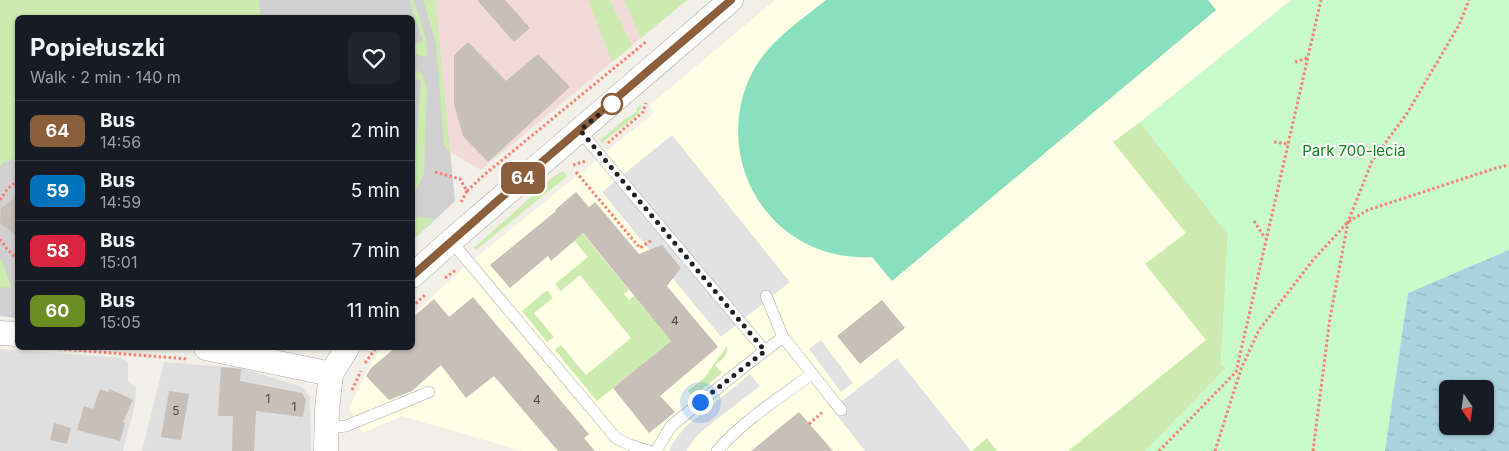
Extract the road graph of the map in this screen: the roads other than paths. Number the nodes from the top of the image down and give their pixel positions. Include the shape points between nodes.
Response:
1 (731, 0) edge
2 (580, 130) junction
3 (451, 241) junction
4 (415, 273) edge
5 (766, 296) dead end
6 (0, 333) edge
7 (15, 334) edge
8 (783, 337) junction
9 (216, 350) edge
10 (346, 350) edge
11 (765, 351) junction
12 (331, 374) junction
13 (812, 374) junction
14 (429, 392) dead end
15 (841, 410) dead end
16 (327, 428) junction
17 (326, 451) edge
18 (649, 451) edge
19 (656, 451) edge
20 (717, 451) edge

1 - 2 street
2 - 3 street
2 - 11 lane
3 - 4 street
3 - 18 lane via 616,438
5 - 8 lane
6 - 7 street
8 - 11 lane
8 - 13 lane
9 - 12 street
10 - 12 street
11 - 19 lane via 671,426
12 - 16 street
13 - 15 lane
13 - 20 lane via 753,417
14 - 16 lane via 346,426
16 - 17 street

